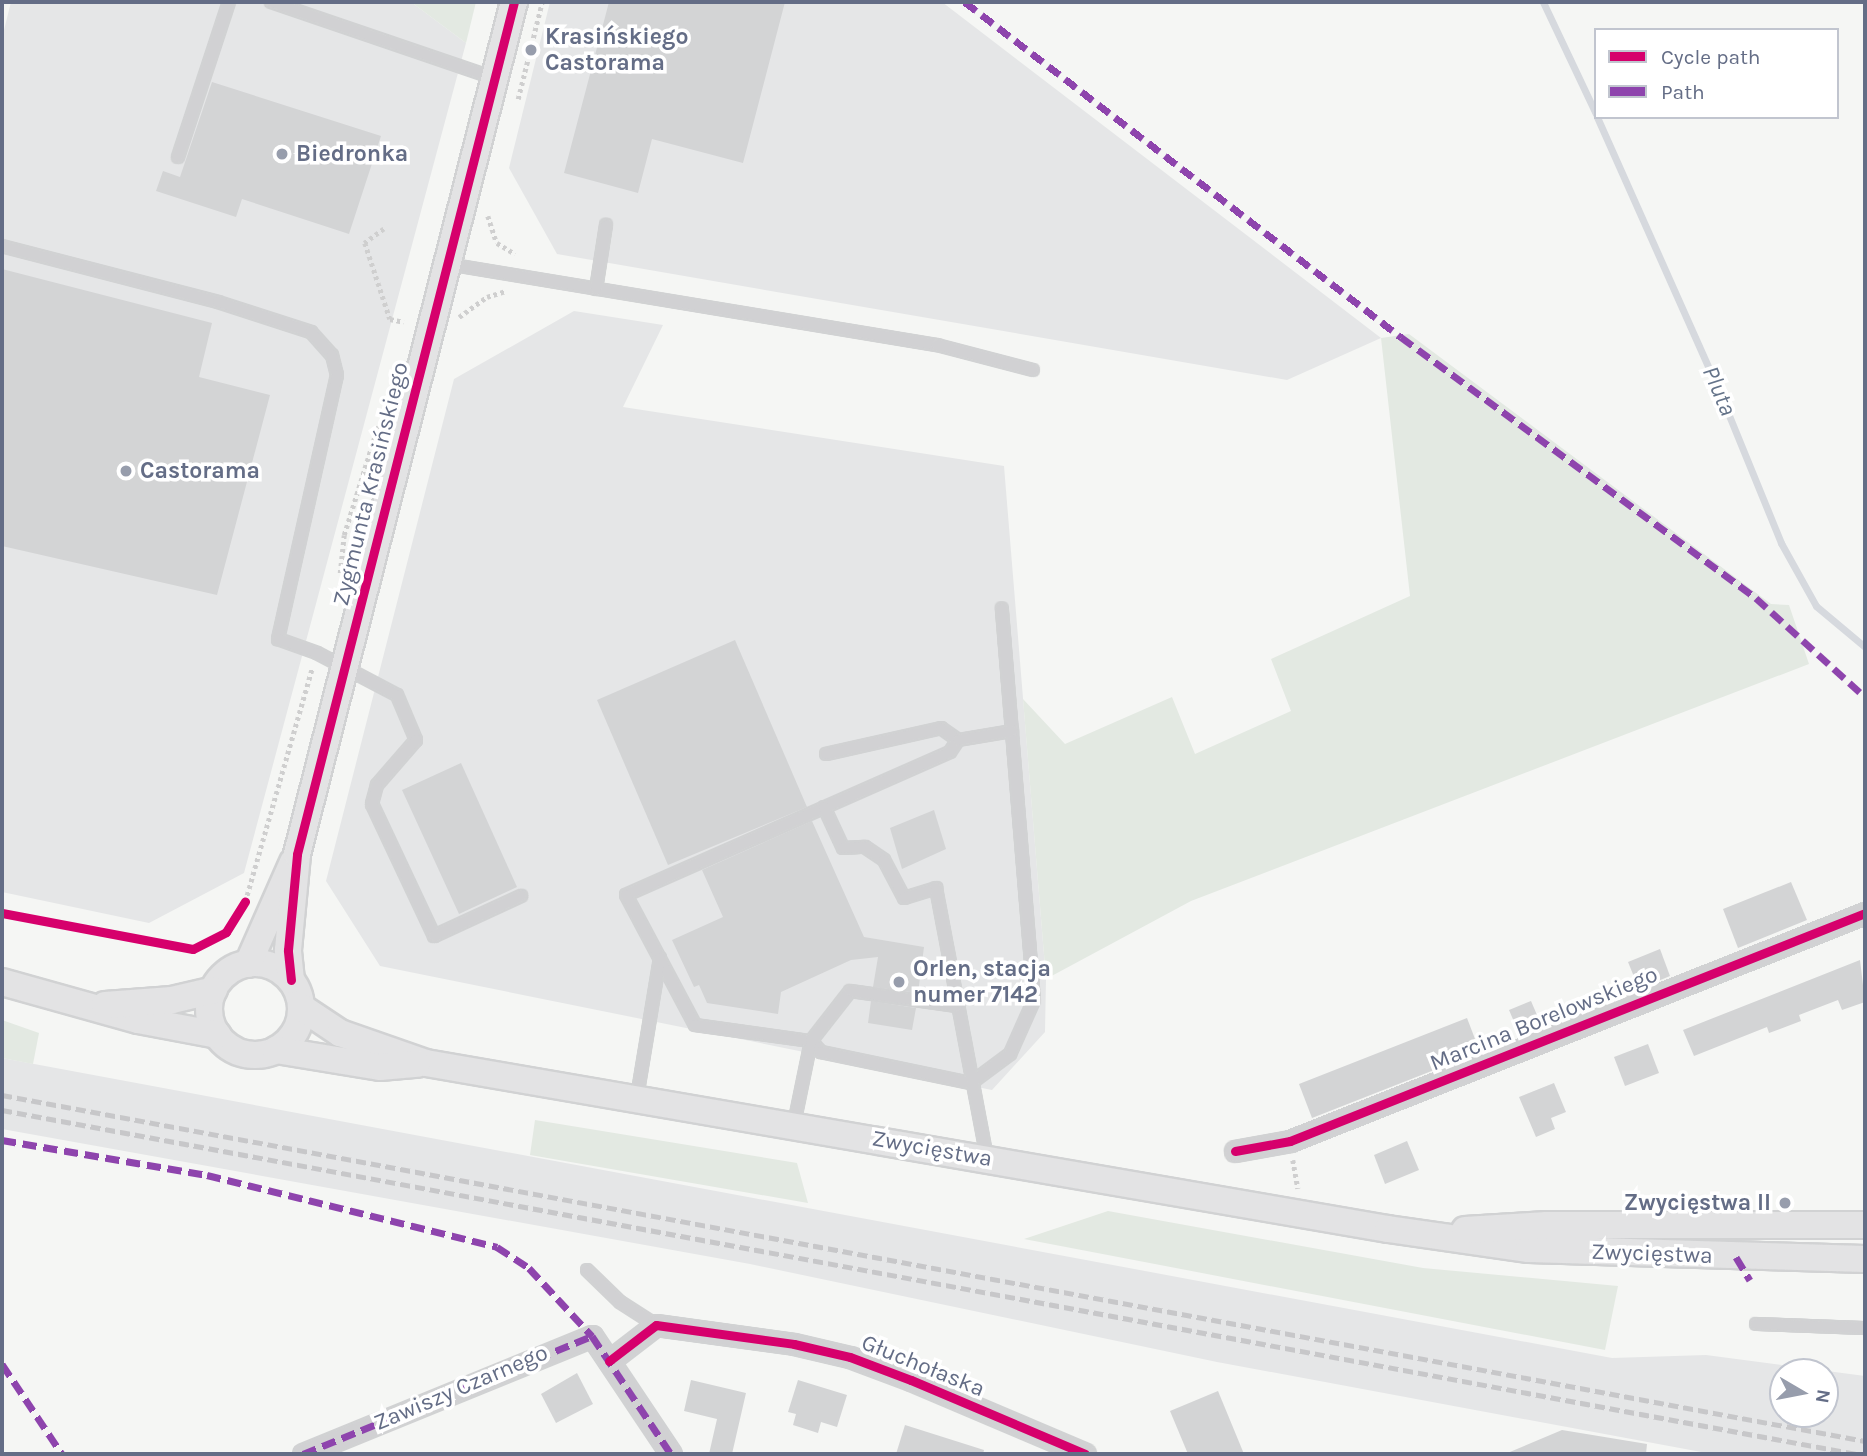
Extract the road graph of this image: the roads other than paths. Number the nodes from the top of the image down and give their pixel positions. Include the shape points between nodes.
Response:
1 (229, 2) edge
2 (271, 2) edge
3 (514, 2) edge
4 (494, 79) junction
5 (178, 157) dead end
6 (606, 225) dead end
7 (2, 246) edge
8 (447, 264) junction
9 (596, 289) junction
10 (1033, 370) dead end
11 (1002, 608) dead end
12 (345, 667) junction
13 (1012, 731) junction
14 (958, 740) junction
15 (826, 754) dead end
16 (824, 807) junction
17 (297, 854) junction
18 (521, 896) dead end
19 (1865, 913) edge
20 (660, 958) junction
21 (248, 964) junction
22 (291, 980) junction
23 (2, 982) edge
24 (214, 990) junction
25 (98, 1005) junction
26 (957, 1006) junction
27 (301, 1007) junction
28 (218, 1035) junction
29 (811, 1041) junction
30 (276, 1050) junction
31 (426, 1063) junction
32 (971, 1083) junction
33 (636, 1097) junction
34 (794, 1125) junction
35 (1235, 1151) dead end
36 (987, 1159) junction
37 (1865, 1225) edge
38 (1439, 1233) junction
39 (1865, 1259) edge
40 (587, 1270) dead end
41 (1756, 1324) dead end
42 (656, 1325) junction
43 (1865, 1328) edge
44 (609, 1361) junction
45 (303, 1454) edge
46 (671, 1454) edge
47 (1085, 1454) edge

1 - 5 lane
2 - 4 lane
3 - 4 main road, Zygmunta Krasińskiego
4 - 8 main road, Zygmunta Krasińskiego
6 - 9 lane
7 - 12 lane via 218,302 311,332 332,355 337,375 278,639
8 - 9 lane
8 - 12 main road, Zygmunta Krasińskiego
9 - 10 lane via 937,345
11 - 13 lane
12 - 17 main road, Zygmunta Krasińskiego
12 - 18 lane via 397,695 416,740 377,785 372,804 434,936
13 - 14 lane
13 - 32 lane via 1034,1000 1010,1054
14 - 15 lane via 941,728
14 - 16 lane via 950,752
16 - 20 lane via 626,895
16 - 26 lane via 843,848 865,847 884,860 904,898 936,888
17 - 21 main road, Zygmunta Krasińskiego
17 - 22 main road, Zygmunta Krasińskiego via 288,950
19 - 35 street, Marcina Borelowskiego via 1290,1141 1251,1152
20 - 29 lane via 695,1025
20 - 33 lane
21 - 22 main road via 279,970
21 - 24 main road via 234,968
22 - 27 main road
23 - 25 main road
24 - 25 main road via 172,1000
24 - 28 main road via 210,1005
25 - 28 main road via 138,1020
26 - 29 lane via 850,991
26 - 32 lane
27 - 30 main road via 295,1032
27 - 31 main road, Zwycięstwa via 340,1033
28 - 30 main road via 237,1051 251,1055
29 - 32 lane via 821,1052
29 - 34 lane
30 - 31 main road, Zwycięstwa via 380,1068
31 - 33 main road, Zwycięstwa
32 - 36 lane
33 - 34 main road, Zwycięstwa
34 - 36 main road, Zwycięstwa
36 - 38 main road, Zwycięstwa
37 - 38 main road, Zwycięstwa via 1515,1225
38 - 39 main road, Zwycięstwa via 1529,1249
40 - 42 lane via 620,1302
41 - 43 lane
42 - 44 street
42 - 47 street, Głuchołaska via 794,1344 850,1357
44 - 45 street, Zawiszy Czarnego via 592,1336
44 - 46 street, Zawiszy Czarnego

